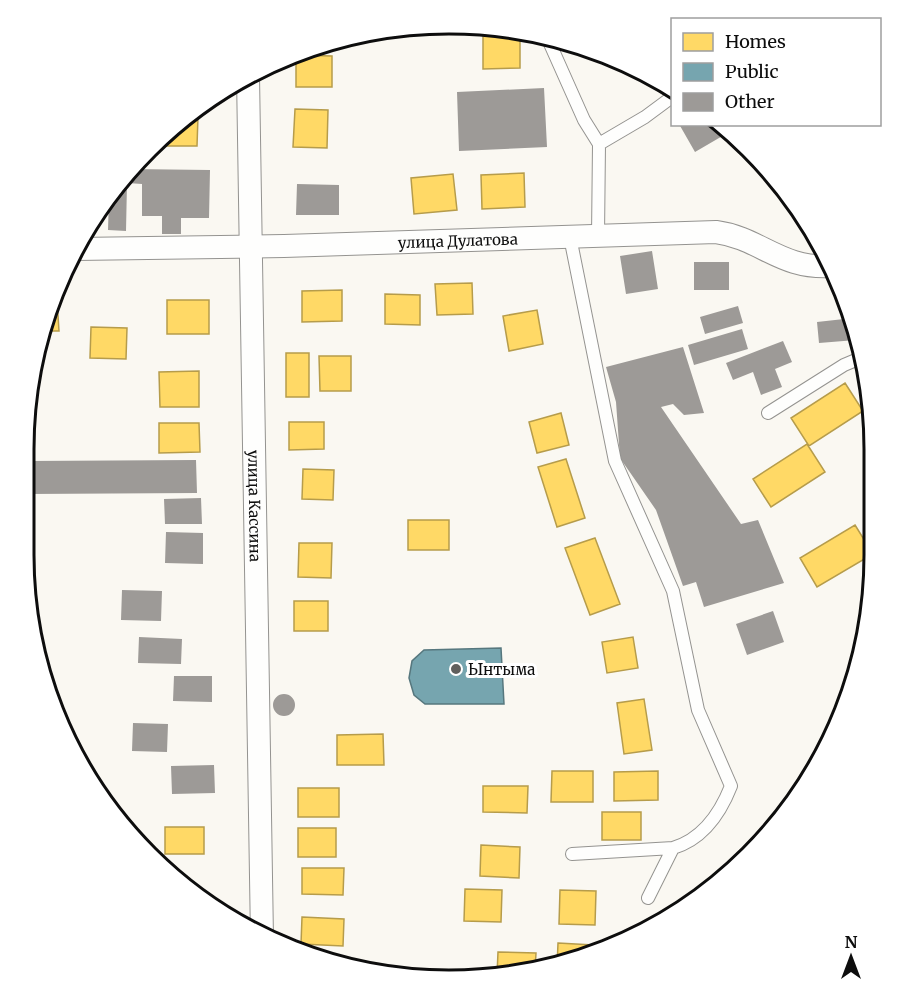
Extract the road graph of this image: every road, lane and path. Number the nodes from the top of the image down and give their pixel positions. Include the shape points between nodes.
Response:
1 (551, 48) edge
2 (248, 87) edge
3 (670, 98) edge
4 (599, 144) junction
5 (598, 236) junction
6 (570, 237) junction
7 (250, 245) junction
8 (86, 249) edge
9 (822, 266) edge
10 (855, 360) edge
11 (768, 413) dead end
12 (673, 848) junction
13 (573, 854) dead end
14 (648, 897) dead end
15 (262, 926) edge

1 - 4 lane
2 - 7 street, улица Кассина
3 - 4 lane
4 - 5 lane
5 - 6 street, улица Дулатова
5 - 9 street, улица Дулатова via 716,232 736,235 799,265
6 - 7 street, улица Дулатова
6 - 12 lane via 615,461 674,591 698,710 731,786 720,812 690,843
7 - 8 street, улица Дулатова
7 - 15 street, улица Кассина
10 - 11 lane
12 - 13 lane
12 - 14 lane

